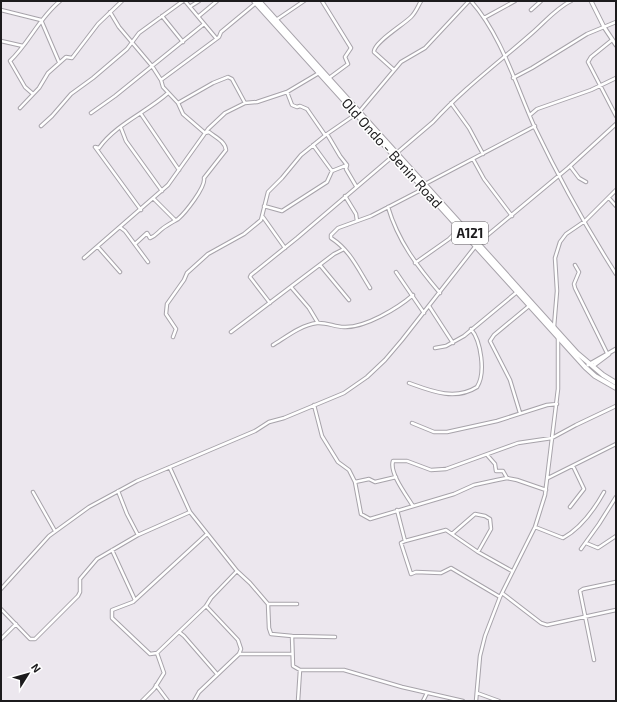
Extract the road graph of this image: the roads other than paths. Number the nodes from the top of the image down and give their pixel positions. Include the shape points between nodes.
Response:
1 (60, 1) edge
2 (122, 1) edge
3 (184, 1) edge
4 (198, 1) edge
5 (217, 1) edge
6 (304, 1) edge
7 (322, 1) edge
8 (421, 1) edge
9 (470, 1) edge
10 (515, 1) edge
11 (541, 1) edge
12 (571, 1) edge
13 (591, 1) edge
14 (256, 2) edge
15 (190, 6) junction
16 (1, 10) edge
17 (531, 10) dead end
18 (110, 12) junction
19 (162, 16) junction
20 (199, 16) junction
21 (484, 18) junction
22 (41, 20) junction
23 (616, 22) edge
24 (277, 23) junction
25 (204, 24) junction
26 (604, 27) junction
27 (216, 38) junction
28 (612, 40) junction
29 (1, 41) edge
30 (131, 42) junction
31 (182, 42) junction
32 (616, 45) edge
33 (23, 46) junction
34 (504, 56) junction
35 (59, 62) junction
36 (152, 66) junction
37 (394, 70) junction
38 (319, 73) junction
39 (329, 78) junction
40 (513, 78) junction
41 (616, 78) edge
42 (161, 80) junction
43 (602, 85) junction
44 (168, 92) junction
45 (287, 92) junction
46 (33, 94) junction
47 (450, 102) junction
48 (178, 103) junction
49 (245, 103) junction
50 (20, 108) dead end
51 (143, 112) junction
52 (91, 113) dead end
53 (357, 113) junction
54 (530, 115) junction
55 (616, 116) edge
56 (616, 124) edge
57 (41, 126) dead end
58 (535, 126) junction
59 (121, 128) junction
60 (205, 134) junction
61 (326, 134) junction
62 (313, 145) junction
63 (395, 154) junction
64 (483, 154) junction
65 (472, 159) junction
66 (347, 165) junction
67 (570, 166) junction
68 (179, 170) junction
69 (332, 171) junction
70 (560, 175) junction
71 (586, 182) dead end
72 (356, 186) junction
73 (424, 186) junction
74 (616, 190) edge
75 (162, 191) junction
76 (345, 196) junction
77 (609, 198) junction
78 (154, 199) junction
79 (264, 206) junction
80 (616, 206) edge
81 (388, 207) junction
82 (141, 210) junction
83 (263, 216) junction
84 (512, 216) junction
85 (175, 220) junction
86 (585, 221) junction
87 (357, 222) junction
88 (121, 228) junction
89 (460, 228) junction
90 (135, 244) junction
91 (478, 245) junction
92 (98, 247) junction
93 (285, 248) junction
94 (344, 249) junction
95 (84, 258) dead end
96 (148, 262) dead end
97 (415, 263) junction
98 (320, 264) junction
99 (575, 265) dead end
100 (120, 272) dead end
101 (396, 272) dead end
102 (616, 274) edge
103 (291, 287) junction
104 (370, 288) dead end
105 (440, 292) junction
106 (517, 292) junction
107 (413, 295) junction
108 (349, 300) dead end
109 (270, 304) junction
110 (429, 306) junction
111 (530, 306) junction
112 (424, 313) junction
113 (318, 323) junction
114 (554, 327) junction
115 (471, 329) junction
116 (231, 332) dead end
117 (558, 334) junction
118 (173, 337) dead end
119 (453, 343) junction
120 (273, 345) dead end
121 (435, 348) dead end
122 (616, 349) edge
123 (611, 352) junction
124 (607, 353) junction
125 (591, 365) junction
126 (586, 368) junction
127 (409, 383) dead end
128 (616, 383) edge
129 (616, 388) edge
130 (557, 404) junction
131 (314, 405) junction
132 (616, 406) edge
133 (520, 414) junction
134 (412, 423) dead end
135 (552, 438) junction
136 (616, 444) edge
137 (487, 456) junction
138 (573, 466) junction
139 (170, 468) junction
140 (396, 477) junction
141 (507, 478) junction
142 (548, 478) junction
143 (355, 482) junction
144 (546, 490) junction
145 (118, 491) junction
146 (33, 492) dead end
147 (604, 492) dead end
148 (616, 497) edge
149 (413, 506) junction
150 (570, 507) dead end
151 (397, 510) junction
152 (190, 512) junction
153 (535, 527) junction
154 (55, 531) junction
155 (207, 534) junction
156 (452, 534) junction
157 (138, 535) junction
158 (616, 536) edge
159 (406, 541) junction
160 (586, 543) junction
161 (581, 549) dead end
162 (112, 550) junction
163 (478, 552) junction
164 (237, 571) junction
165 (512, 571) junction
166 (616, 582) edge
167 (1, 588) edge
168 (502, 593) junction
169 (500, 597) junction
170 (135, 600) junction
171 (268, 604) junction
172 (297, 604) dead end
173 (206, 606) junction
174 (1, 609) edge
175 (616, 610) edge
176 (585, 617) junction
177 (16, 624) junction
178 (179, 632) junction
179 (292, 636) junction
180 (335, 637) dead end
181 (1, 639) edge
182 (157, 653) junction
183 (239, 654) junction
184 (292, 654) junction
185 (594, 660) dead end
186 (300, 670) junction
187 (217, 674) junction
188 (156, 685) junction
189 (427, 692) junction
190 (477, 693) junction
191 (142, 701) edge
192 (168, 701) edge
193 (194, 701) edge
194 (298, 701) edge
195 (423, 701) edge
196 (463, 701) edge
197 (476, 701) edge
198 (499, 701) edge

1 - 22 street
2 - 18 street
3 - 15 street
3 - 19 street
4 - 15 street
5 - 20 street
6 - 24 street
7 - 39 street via 351,48 345,57 348,64
8 - 37 street via 413,15 374,48 374,52
9 - 21 street
9 - 37 street via 425,48 401,62
10 - 21 street
11 - 17 street
12 - 34 street
13 - 26 street
14 - 24 main road, Old Ondo - Benin Road / A121
14 - 27 street
15 - 20 street
16 - 22 street
18 - 30 street
18 - 35 street via 72,58
19 - 30 street
19 - 31 street
20 - 25 street
21 - 34 street
22 - 33 street
22 - 35 street
23 - 26 street
24 - 38 main road, Old Ondo - Benin Road / A121
24 - 39 main road, Old Ondo - Benin Road / A121
25 - 27 street
25 - 31 street
26 - 28 street
26 - 40 street via 568,44
27 - 42 street
28 - 32 street
28 - 43 street via 588,62
29 - 33 street
30 - 36 street
30 - 57 street via 106,68 71,94
31 - 36 street
33 - 46 street via 10,61 25,87
34 - 40 street
34 - 47 street
35 - 46 street
36 - 42 street
36 - 52 street
37 - 53 street
38 - 45 street
38 - 53 main road, Old Ondo - Benin Road / A121
39 - 53 main road, Old Ondo - Benin Road / A121
40 - 54 street
41 - 43 street
42 - 44 street
43 - 54 street via 537,109
43 - 55 street
44 - 48 street
44 - 51 street
45 - 49 street via 257,102
45 - 61 street via 292,105 304,108
46 - 50 street
47 - 63 street via 433,122
47 - 64 street via 469,128
48 - 49 street via 228,77 232,79
48 - 60 street via 185,116
49 - 60 street via 225,113
51 - 59 street
51 - 68 street via 142,117
53 - 61 street
53 - 63 main road, Old Ondo - Benin Road / A121
54 - 58 street
56 - 67 street
58 - 64 street
58 - 70 street
59 - 75 street via 126,142
59 - 82 street via 98,148 95,147 95,150
60 - 68 street
60 - 85 street via 209,132 220,140 226,150 204,178 201,192
61 - 62 street
61 - 66 street
62 - 69 street
62 - 79 street via 268,192
63 - 72 street
63 - 73 main road, Old Ondo - Benin Road / A121
64 - 65 street
65 - 73 street
65 - 84 street via 484,180
66 - 69 street
66 - 72 street via 346,169
67 - 70 street
67 - 71 street via 579,178
68 - 75 street
69 - 79 street via 327,182 282,212
70 - 84 street
70 - 86 street
72 - 76 street
73 - 81 street
73 - 89 main road, Old Ondo - Benin Road / A121
73 - 91 main road, Old Ondo - Benin Road / A121
74 - 77 street
75 - 78 street
76 - 87 street via 356,214
76 - 93 street
77 - 80 street
77 - 86 street
78 - 82 street
78 - 85 street
79 - 83 street
81 - 87 street
81 - 97 street via 398,233
82 - 88 street
83 - 93 street
83 - 118 street via 257,224 208,254 187,273 167,304 166,314 176,329
84 - 91 street
85 - 90 street via 152,238 147,233
86 - 102 street
86 - 114 street via 566,234 557,251
87 - 94 street via 338,228 331,235 331,238
88 - 90 street
88 - 92 street
89 - 91 main road, Old Ondo - Benin Road / A121
89 - 97 street
90 - 96 street
91 - 105 street
91 - 106 main road, Old Ondo - Benin Road / A121
91 - 114 main road, Old Ondo - Benin Road / A121
92 - 95 street
92 - 100 street
93 - 109 street via 250,276
94 - 98 street
94 - 104 street via 354,260
97 - 105 street
98 - 103 street
98 - 108 street
99 - 124 street via 579,272 575,288
101 - 107 street
103 - 109 street
103 - 113 street
105 - 110 street
106 - 111 main road, Old Ondo - Benin Road / A121
106 - 115 street
107 - 112 street
107 - 113 street via 388,313 359,325 345,327
109 - 116 street
110 - 112 street
110 - 119 street
111 - 117 main road, Old Ondo - Benin Road / A121
111 - 133 street via 490,341 510,380
112 - 131 street via 371,373 352,388
113 - 120 street via 301,329
114 - 117 main road, Old Ondo - Benin Road / A121
115 - 119 street
115 - 127 street via 481,350 477,387 453,394
117 - 125 main road, Old Ondo - Benin Road / A121
117 - 126 main road, Old Ondo - Benin Road / A121
117 - 130 street
119 - 121 street
122 - 123 street
123 - 124 street
123 - 125 street
124 - 125 street
125 - 126 street
125 - 128 main road, Old Ondo - Benin Road / A121
126 - 129 main road, Old Ondo - Benin Road / A121
130 - 133 street
130 - 135 street
131 - 139 street via 269,422 255,431
131 - 143 street via 322,436 338,462 349,470
132 - 135 street
133 - 134 street via 448,432 427,430
135 - 137 street via 518,443
135 - 142 street
136 - 138 street
137 - 140 street via 446,470 431,470 407,461 395,460 392,463
137 - 141 street via 493,462 496,471 503,471
138 - 142 street
138 - 150 street via 584,489
139 - 145 street
139 - 152 street
140 - 143 street via 374,482 369,479
140 - 149 street
141 - 144 street
141 - 149 street via 474,485
142 - 144 street
143 - 151 street via 361,512 366,518
144 - 153 street
145 - 154 street via 89,507
145 - 157 street
146 - 154 street
147 - 153 street via 596,506 573,533 563,538
148 - 160 street
149 - 151 street
151 - 159 street
152 - 155 street
152 - 157 street
153 - 165 street
154 - 167 street
155 - 164 street
155 - 170 street
156 - 159 street via 444,530
156 - 163 street
156 - 163 street via 475,514 485,516 490,520 491,530
157 - 162 street
158 - 160 street via 598,548
159 - 169 street via 401,544 411,574 441,572 451,568
160 - 161 street
162 - 170 street
162 - 177 street via 95,561 79,581 78,596 39,637 30,639
163 - 165 street
164 - 171 street
164 - 173 street
165 - 168 street
166 - 176 street via 581,589
168 - 169 street
168 - 176 street via 544,625
169 - 190 street via 482,645
170 - 182 street via 115,608 111,615 146,650
171 - 172 street
171 - 179 street via 268,628 271,634
173 - 178 street
173 - 183 street via 240,643
174 - 177 street
175 - 176 street
176 - 185 street
177 - 181 street
178 - 182 street
178 - 187 street
179 - 180 street
179 - 184 street
182 - 188 street via 164,672
183 - 184 street
183 - 187 street
184 - 186 street via 292,665
186 - 189 street via 344,670
186 - 194 street
187 - 193 street via 199,692
188 - 191 street
188 - 192 street
189 - 195 street
189 - 196 street
190 - 197 street
190 - 198 street

